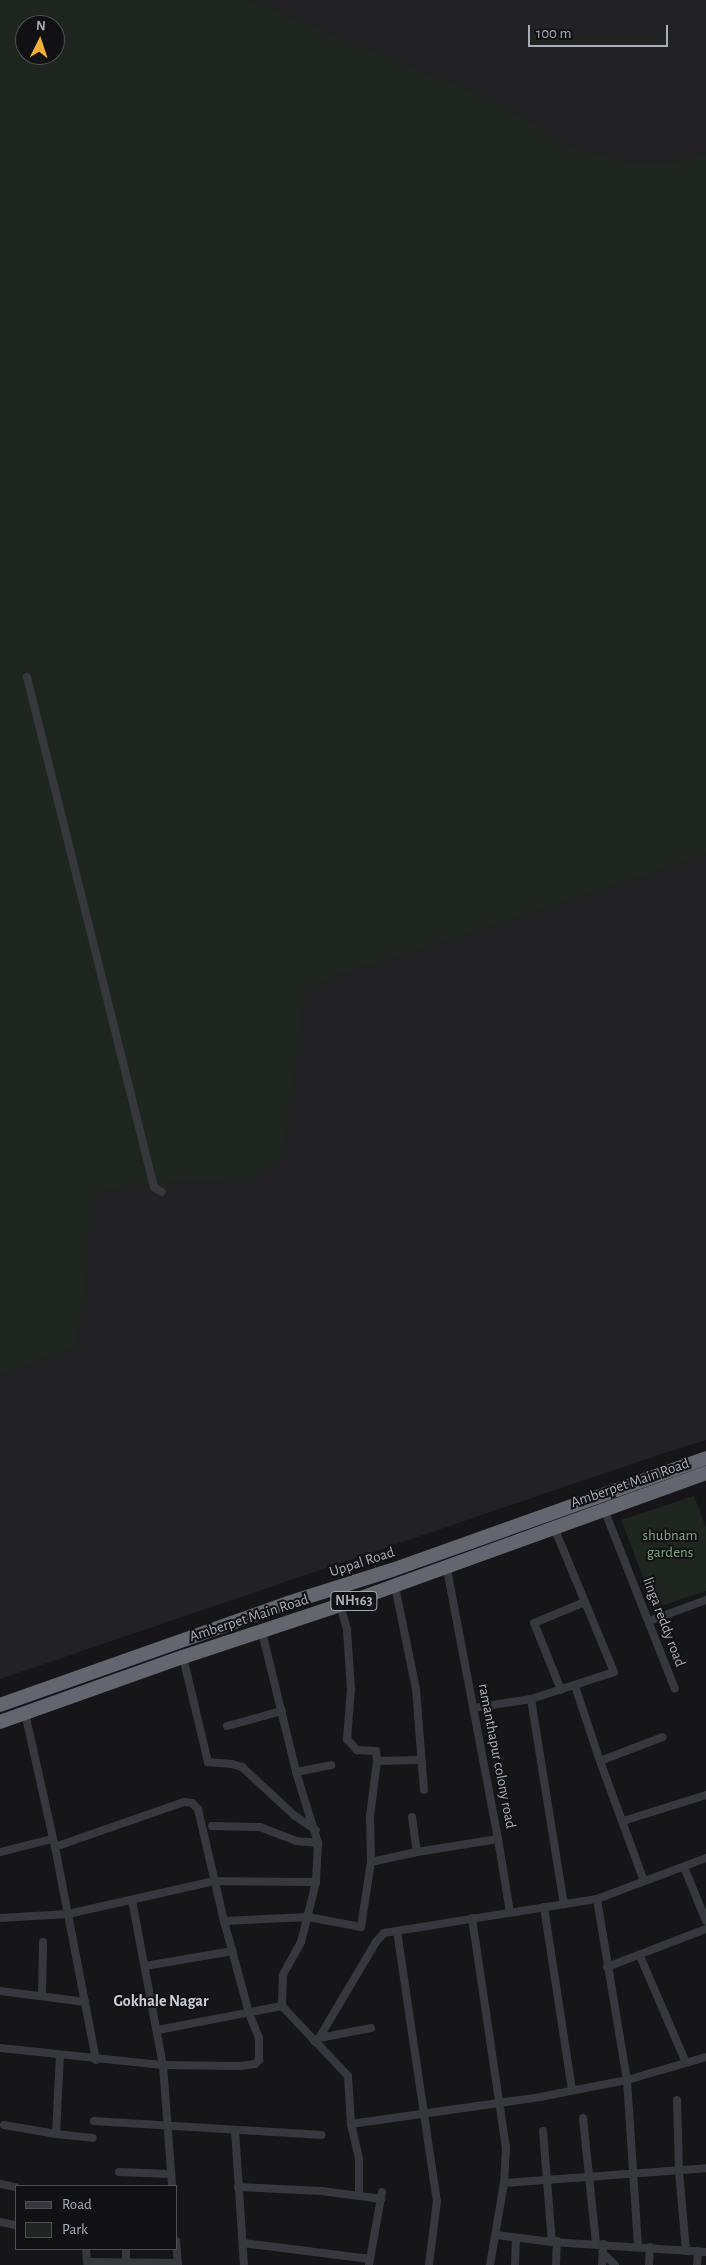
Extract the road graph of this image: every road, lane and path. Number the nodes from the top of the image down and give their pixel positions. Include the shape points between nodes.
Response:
1 (27, 677) dead end
2 (162, 1192) dead end
3 (706, 1458) edge
4 (706, 1473) edge
5 (604, 1509) junction
6 (554, 1527) junction
7 (442, 1552) junction
8 (447, 1567) junction
9 (395, 1586) junction
10 (706, 1600) edge
11 (585, 1602) junction
12 (340, 1605) junction
13 (649, 1621) junction
14 (262, 1632) junction
15 (183, 1657) junction
16 (575, 1686) junction
17 (675, 1689) dead end
18 (561, 1690) junction
19 (530, 1699) junction
20 (0, 1705) edge
21 (474, 1708) junction
22 (282, 1712) junction
23 (25, 1713) junction
24 (0, 1722) edge
25 (227, 1726) dead end
26 (663, 1737) dead end
27 (421, 1760) junction
28 (377, 1761) junction
29 (600, 1761) junction
30 (331, 1765) dead end
31 (296, 1772) junction
32 (424, 1790) dead end
33 (706, 1795) edge
34 (412, 1817) dead end
35 (623, 1821) junction
36 (212, 1826) dead end
37 (316, 1830) junction
38 (498, 1839) junction
39 (318, 1842) junction
40 (53, 1843) junction
41 (0, 1852) edge
42 (417, 1852) junction
43 (706, 1858) edge
44 (371, 1862) junction
45 (684, 1867) junction
46 (214, 1881) junction
47 (644, 1881) junction
48 (316, 1882) junction
49 (597, 1899) junction
50 (132, 1900) junction
51 (564, 1904) junction
52 (544, 1907) junction
53 (510, 1912) junction
54 (68, 1914) junction
55 (308, 1917) junction
56 (0, 1918) edge
57 (472, 1918) junction
58 (224, 1921) junction
59 (706, 1921) edge
60 (706, 1929) edge
61 (397, 1931) junction
62 (43, 1942) dead end
63 (233, 1951) junction
64 (640, 1956) junction
65 (145, 1966) junction
66 (607, 1967) junction
67 (0, 1991) edge
68 (42, 1996) junction
69 (85, 2002) junction
70 (282, 2006) junction
71 (249, 2013) junction
72 (371, 2028) dead end
73 (158, 2030) junction
74 (316, 2040) junction
75 (0, 2048) edge
76 (60, 2055) junction
77 (706, 2057) edge
78 (96, 2060) junction
79 (686, 2063) junction
80 (163, 2065) junction
81 (627, 2080) junction
82 (572, 2089) junction
83 (677, 2100) dead end
84 (500, 2104) junction
85 (424, 2112) junction
86 (583, 2118) dead end
87 (94, 2121) dead end
88 (351, 2124) junction
89 (4, 2125) dead end
90 (169, 2126) junction
91 (235, 2130) junction
92 (542, 2131) dead end
93 (56, 2134) junction
94 (322, 2135) dead end
95 (93, 2138) dead end
96 (706, 2168) edge
97 (679, 2171) junction
98 (119, 2172) dead end
99 (171, 2174) junction
100 (634, 2174) junction
101 (588, 2176) junction
102 (545, 2181) junction
103 (504, 2182) junction
104 (0, 2184) edge
105 (172, 2185) edge
106 (15, 2187) edge
107 (238, 2187) junction
108 (359, 2196) junction
109 (0, 2222) edge
110 (15, 2225) edge
111 (496, 2235) junction
112 (516, 2238) junction
113 (554, 2242) junction
114 (243, 2243) junction
115 (600, 2244) junction
116 (638, 2246) junction
117 (650, 2247) junction
118 (86, 2250) edge
119 (126, 2250) edge
120 (177, 2250) edge
121 (686, 2251) junction
122 (702, 2252) edge
123 (603, 2253) junction
124 (370, 2262) edge
125 (126, 2263) junction
126 (178, 2264) edge
127 (244, 2265) edge
128 (429, 2265) edge
129 (490, 2265) edge
130 (515, 2265) edge
131 (556, 2265) edge
132 (602, 2265) edge
133 (614, 2265) edge
134 (649, 2265) edge
135 (697, 2265) edge

1 - 2 street via 154,1187
3 - 7 highway, Uppal Road / NH163
4 - 5 highway, Amberpet Main Road / NH163
5 - 6 highway, Amberpet Main Road / NH163
5 - 13 street, linga reddy road
6 - 8 highway, Amberpet Main Road / NH163
6 - 11 street
7 - 8 street, ramanthapur colony road
7 - 20 highway, Uppal Road / NH163
8 - 9 highway, Amberpet Main Road / NH163
8 - 21 street, ramanthapur colony road
9 - 12 highway, Amberpet Main Road / NH163
9 - 27 street via 416,1689
10 - 13 street
11 - 16 street via 614,1672
11 - 18 street via 534,1623
12 - 14 highway, Amberpet Main Road / NH163
12 - 28 street via 347,1630 351,1689 347,1739 357,1750 376,1751
13 - 17 street, linga reddy road
14 - 15 highway, Amberpet Main Road / NH163
14 - 22 street
15 - 23 highway, Amberpet Main Road / NH163
15 - 37 street via 208,1762 245,1769
16 - 18 street
16 - 29 street
18 - 19 street
19 - 21 street
19 - 51 street
21 - 38 street, ramanthapur colony road
22 - 25 street
22 - 31 street
23 - 24 highway, Amberpet Main Road / NH163
23 - 40 street
26 - 29 street
27 - 28 street
27 - 32 street
28 - 44 street via 370,1816
29 - 35 street
30 - 31 street
31 - 37 street
33 - 35 street
34 - 42 street
35 - 47 street
36 - 39 street via 260,1826 296,1841
37 - 39 street
38 - 42 street, ramanthapur colony road
38 - 53 street
39 - 48 street
40 - 41 street
40 - 46 street via 184,1802 192,1803 198,1809
40 - 54 street
42 - 44 street, ramanthapur colony road
43 - 45 street
44 - 55 street via 361,1926
45 - 47 street
45 - 59 street
46 - 48 street
46 - 50 street
46 - 58 street
47 - 49 street
48 - 55 street
49 - 51 street
49 - 66 street
50 - 54 street
50 - 65 street
51 - 52 street
52 - 53 street
52 - 82 street
53 - 57 street
54 - 56 street
54 - 69 street
55 - 58 street
55 - 70 street via 301,1942 283,1975
57 - 61 street
57 - 84 street
58 - 63 street
60 - 64 street
61 - 74 street via 384,1934 376,1942
61 - 85 street
62 - 68 street
63 - 65 street
63 - 71 street
64 - 66 street
64 - 79 street
65 - 73 street
66 - 81 street
67 - 68 street
68 - 69 street
69 - 78 street
70 - 71 street
70 - 74 street
71 - 73 street
71 - 80 street via 261,2050 255,2064
72 - 74 street
73 - 80 street
74 - 88 street via 348,2076
75 - 76 street
76 - 78 street
76 - 93 street
77 - 79 street
78 - 80 street
79 - 81 street
80 - 90 street
81 - 82 street
81 - 100 street
82 - 84 street
83 - 97 street
84 - 85 street
84 - 103 street via 506,2147
85 - 88 street
85 - 128 street via 437,2201
86 - 101 street
87 - 90 street
88 - 108 street via 359,2159
89 - 93 street
90 - 91 street
90 - 99 street
91 - 94 street
91 - 107 street
92 - 102 street
93 - 95 street
96 - 97 street
97 - 100 street
97 - 121 street
98 - 99 street
99 - 105 street
100 - 101 street
100 - 116 street
101 - 102 street
101 - 115 street
102 - 103 street
102 - 113 street
103 - 111 street
104 - 106 street
107 - 108 street via 322,2190
107 - 114 street
108 - 124 street via 381,2196
109 - 110 street
111 - 112 street
111 - 129 street
112 - 113 street
112 - 130 street
113 - 115 street
113 - 131 street
114 - 124 street
114 - 127 street
115 - 116 street
115 - 123 street
116 - 117 street
117 - 121 street
117 - 134 street
118 - 125 street via 87,2262
119 - 125 street
120 - 126 street
121 - 122 street
122 - 135 street
123 - 132 street
123 - 133 street
125 - 126 street

